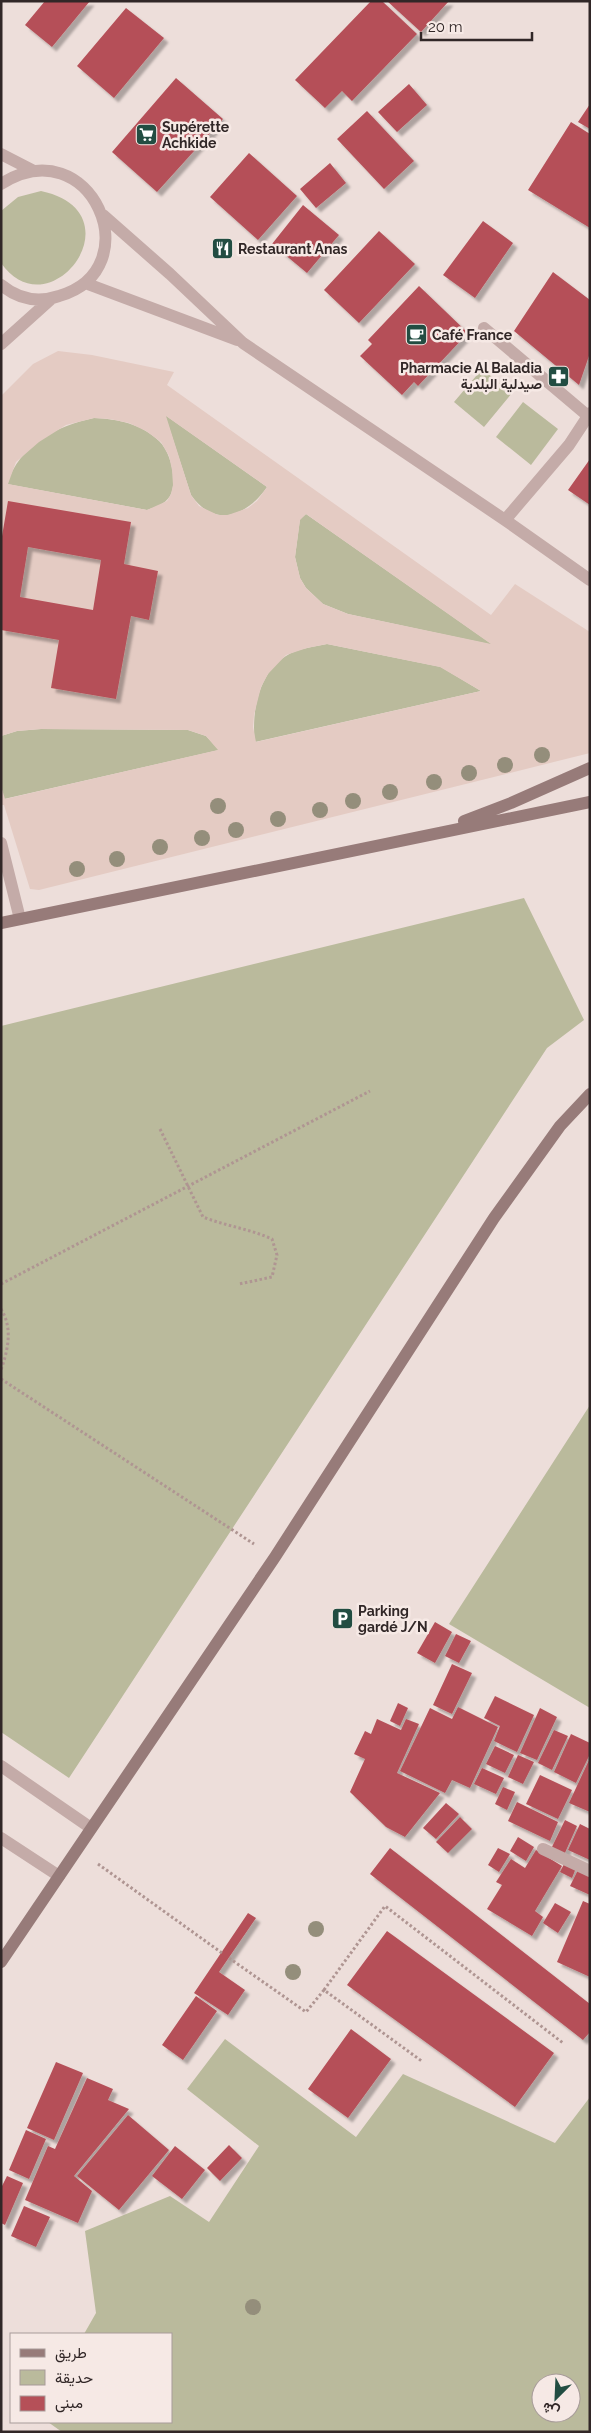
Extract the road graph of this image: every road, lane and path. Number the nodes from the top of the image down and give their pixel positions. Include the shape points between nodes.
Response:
1 (1, 154) edge
2 (34, 171) junction
3 (1, 184) edge
4 (103, 215) junction
5 (84, 283) junction
6 (1, 285) edge
7 (51, 299) junction
8 (484, 328) dead end
9 (243, 343) junction
10 (1, 344) edge
11 (589, 415) edge
12 (504, 520) junction
13 (590, 580) edge
14 (590, 768) edge
15 (590, 802) edge
16 (429, 834) junction
17 (1, 843) edge
18 (20, 919) junction
19 (1, 923) edge
20 (370, 1091) dead end
21 (590, 1094) edge
22 (160, 1129) dead end
23 (187, 1187) junction
24 (1, 1284) edge
25 (239, 1284) dead end
26 (1, 1308) edge
27 (1, 1370) edge
28 (1, 1379) edge
29 (274, 1557) junction
30 (1, 1766) edge
31 (91, 1828) junction
32 (1, 1838) edge
33 (77, 1849) junction
34 (543, 1849) dead end
35 (590, 1871) edge
36 (59, 1876) junction
37 (222, 1953) dead end
38 (229, 1958) dead end
39 (1, 1962) edge
40 (324, 1990) junction
41 (563, 2043) dead end
42 (423, 2062) dead end

1 - 2 street
2 - 3 street
2 - 4 street via 56,173 76,181 87,190
4 - 5 street via 105,244 94,272
4 - 9 street
5 - 7 street
5 - 9 street
6 - 7 street via 21,297
7 - 10 street
8 - 11 street
9 - 12 street
11 - 12 street via 569,445
12 - 13 street
14 - 16 street
15 - 16 street
16 - 18 street
17 - 18 street
18 - 19 street
20 - 23 path
21 - 29 street via 560,1126 494,1218
22 - 23 path
23 - 24 path
23 - 25 path via 203,1217 272,1239 277,1255 272,1277
26 - 27 path via 6,1317 9,1348
28 - 29 path
29 - 31 street
30 - 31 street
31 - 33 street
32 - 36 street
33 - 36 street
33 - 37 path
34 - 35 street
36 - 39 street
38 - 40 path via 306,2012
40 - 41 path via 385,1906
40 - 42 path

